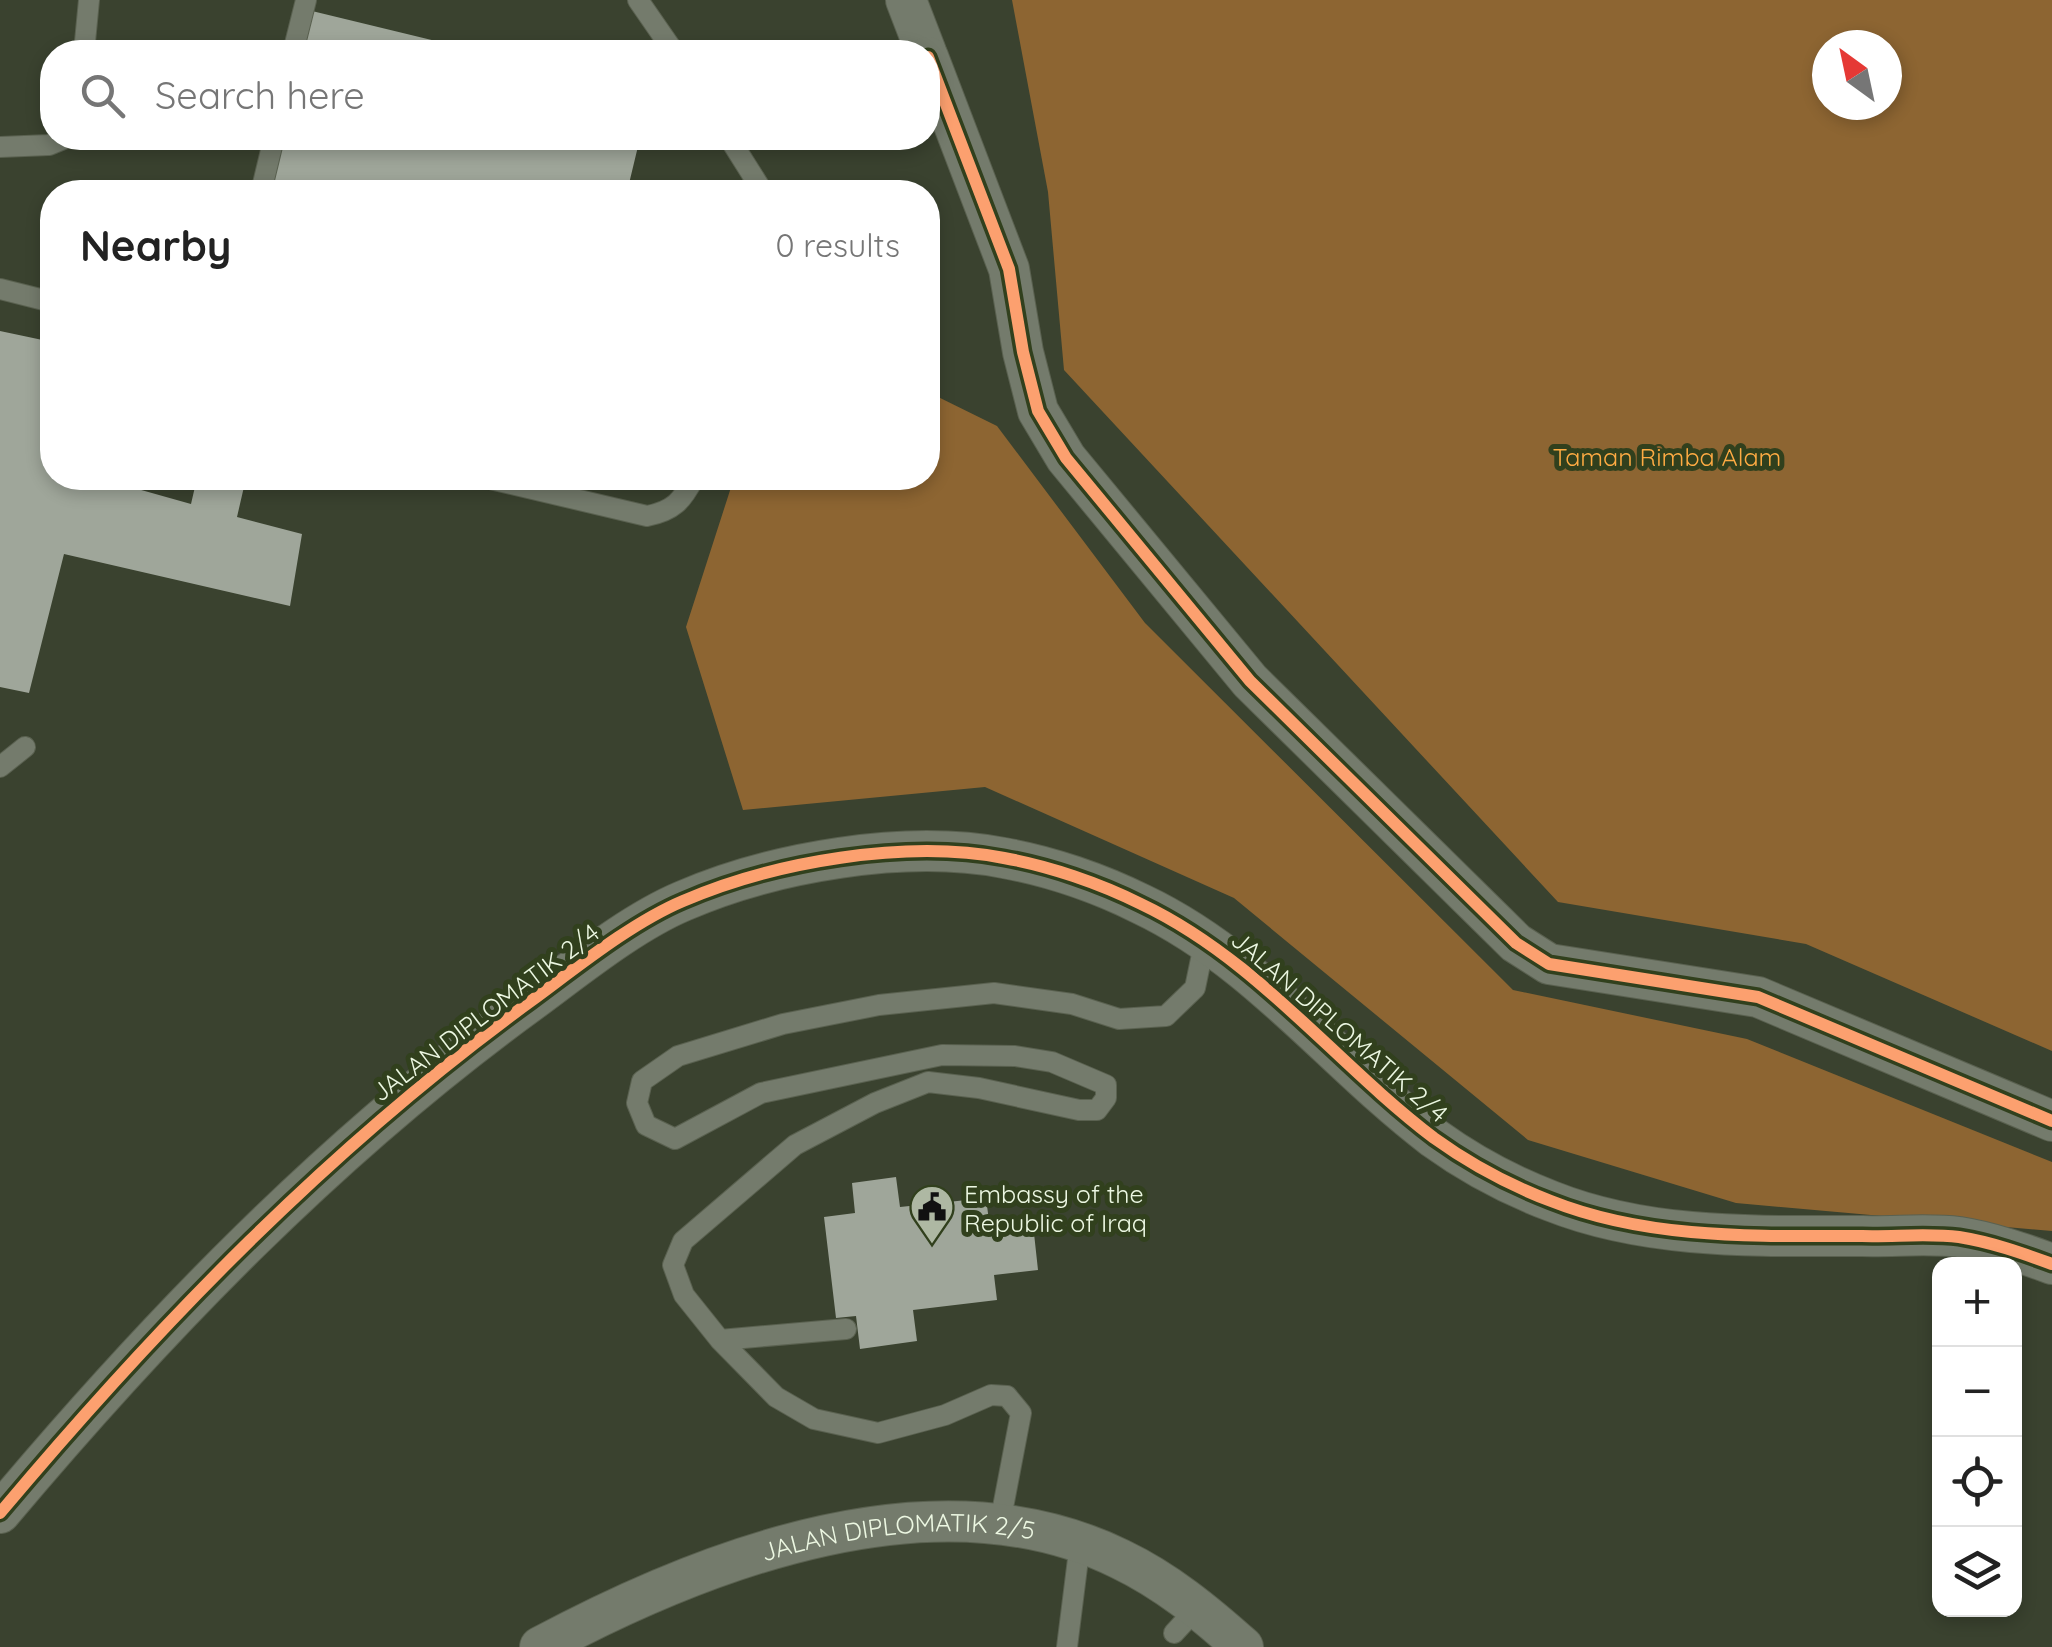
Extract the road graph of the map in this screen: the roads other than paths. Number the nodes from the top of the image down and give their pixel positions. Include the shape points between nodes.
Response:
1 (89, 0) edge
2 (306, 0) edge
3 (638, 0) edge
4 (906, 0) edge
5 (85, 40) edge
6 (297, 40) edge
7 (666, 40) edge
8 (921, 40) edge
9 (940, 89) edge
10 (40, 145) edge
11 (0, 147) edge
12 (271, 150) edge
13 (737, 150) edge
14 (264, 180) edge
15 (755, 180) edge
16 (0, 289) edge
17 (40, 299) edge
18 (537, 490) edge
19 (688, 490) edge
20 (25, 748) dead end
21 (0, 766) edge
22 (1205, 940) junction
23 (2052, 1121) edge
24 (2052, 1264) edge
25 (846, 1329) dead end
26 (720, 1340) junction
27 (0, 1513) edge
28 (1000, 1524) junction
29 (1080, 1544) junction
30 (540, 1647) edge
31 (1067, 1647) edge
32 (1243, 1647) edge

1 - 5 lane
2 - 6 lane
3 - 7 lane
4 - 8 street
9 - 23 street via 1009,269 1038,411 1066,458 1250,681 1516,943 1548,964 1758,997
10 - 11 lane
12 - 14 lane
13 - 15 lane
16 - 17 lane
18 - 19 lane via 647,516 668,512
20 - 21 lane
22 - 24 street, JALAN DIPLOMATIK 2/4 via 1432,1136 1485,1172 1552,1202 1608,1220 1689,1232 1956,1237
22 - 26 lane via 1195,988 1166,1016 1119,1019 1072,1004 994,993 879,1005 783,1024 678,1056 642,1081 637,1103 646,1125 674,1139 762,1093 942,1055 1052,1062 1106,1085 1097,1110 1079,1110 928,1082 795,1144 682,1242 673,1265 684,1295
22 - 27 street, JALAN DIPLOMATIK 2/4 via 1142,904 1002,857 916,852 828,861 680,902 576,967 380,1120 191,1298
25 - 26 lane
26 - 28 lane via 776,1398 814,1419 878,1432 946,1415 991,1395 1007,1396 1021,1414
28 - 29 street, JALAN DIPLOMATIK 2/5
28 - 30 street, JALAN DIPLOMATIK 2/5 via 916,1521 762,1553
29 - 31 lane
29 - 32 street, JALAN DIPLOMATIK 2/5 via 1120,1558 1186,1620

